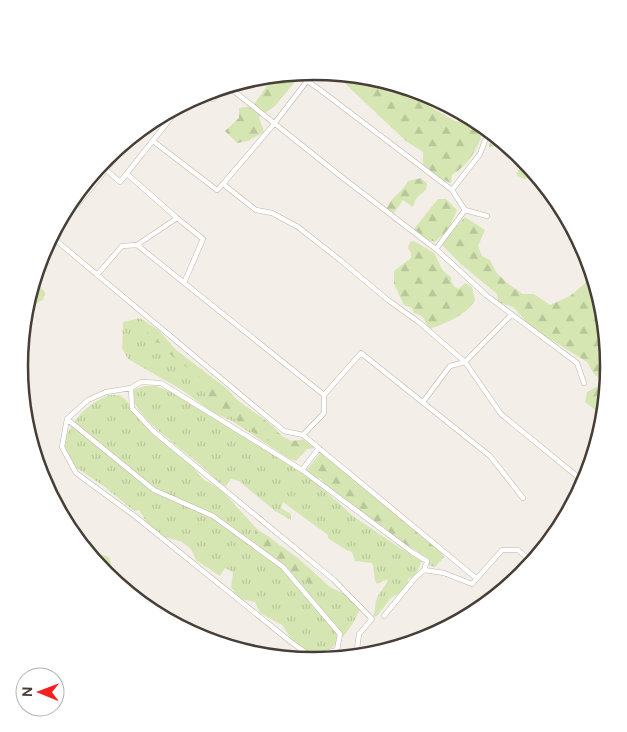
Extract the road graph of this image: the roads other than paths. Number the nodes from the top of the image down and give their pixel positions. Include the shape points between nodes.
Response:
1 (234, 91) edge
2 (171, 118) edge
3 (274, 124) junction
4 (487, 138) edge
5 (153, 141) junction
6 (106, 169) edge
7 (127, 174) junction
8 (224, 184) junction
9 (452, 190) junction
10 (465, 210) junction
11 (486, 216) dead end
12 (176, 218) junction
13 (56, 242) edge
14 (138, 245) junction
15 (438, 250) junction
16 (97, 275) junction
17 (184, 283) junction
18 (511, 315) junction
19 (465, 362) junction
20 (584, 383) dead end
21 (131, 388) junction
22 (324, 395) junction
23 (423, 402) junction
24 (67, 419) junction
25 (303, 435) junction
26 (319, 448) junction
27 (302, 470) junction
28 (577, 477) edge
29 (523, 498) dead end
30 (527, 557) edge
31 (424, 570) junction
32 (476, 578) junction
33 (384, 616) dead end
34 (357, 649) edge
35 (304, 651) edge
36 (335, 651) edge

1 - 3 lane
2 - 5 lane
3 - 8 lane
3 - 9 lane via 307,81
3 - 15 lane
4 - 9 lane via 480,154
5 - 7 lane
5 - 8 lane via 217,190
6 - 7 lane via 120,182
7 - 12 lane
8 - 19 lane via 256,210 272,213 298,227
9 - 10 lane
10 - 11 lane
10 - 15 lane
12 - 14 lane
12 - 17 lane via 203,239
13 - 16 lane
14 - 16 lane via 122,246
14 - 17 lane
15 - 18 lane
16 - 25 lane via 284,431
17 - 22 lane
18 - 19 lane
18 - 20 lane via 577,364
19 - 23 lane via 450,366
19 - 28 lane via 501,414
21 - 24 lane via 106,392 88,400
21 - 27 lane via 141,382 161,383
21 - 34 lane via 132,408 152,431 334,580 372,619 358,634
22 - 23 lane via 361,353
22 - 25 lane via 324,413
23 - 29 lane via 490,456
24 - 35 lane via 62,447 76,473
24 - 36 lane via 154,490 213,516 283,567 340,634 338,650
25 - 26 lane
26 - 27 lane
26 - 32 lane
27 - 31 lane via 427,561
30 - 32 lane via 518,550 502,550
31 - 32 lane via 444,573 472,584
31 - 33 lane

